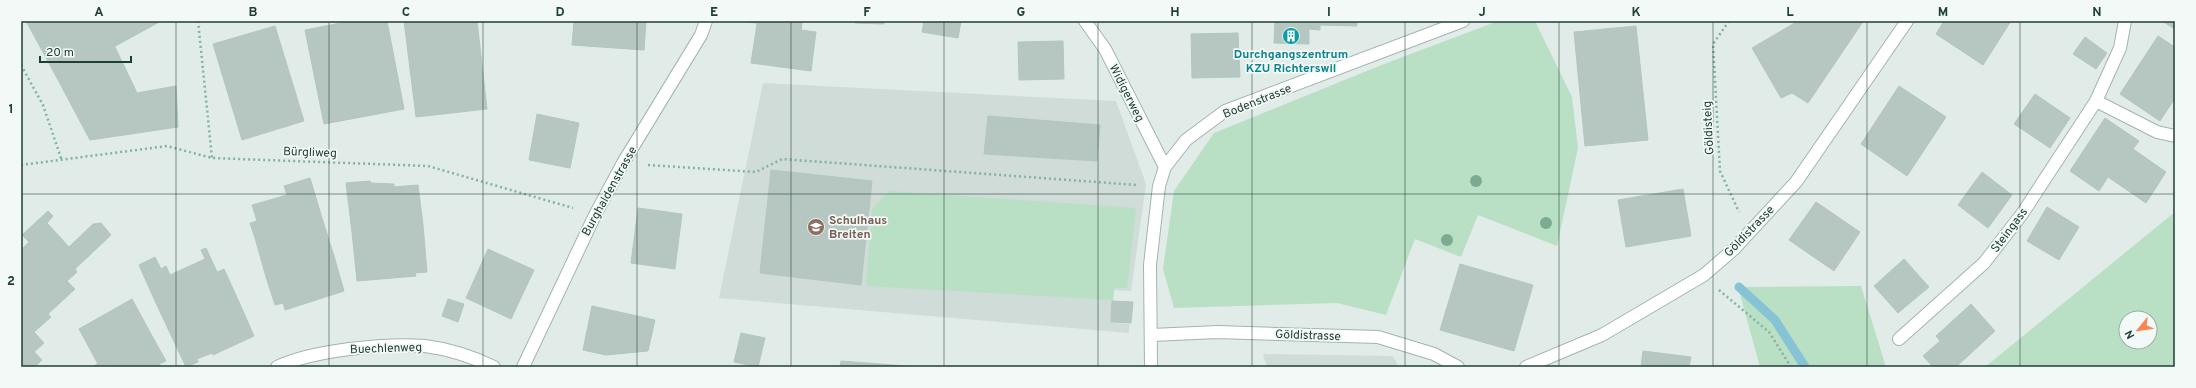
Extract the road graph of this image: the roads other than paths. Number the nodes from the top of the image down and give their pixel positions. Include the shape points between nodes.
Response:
1 (706, 21) edge
2 (1085, 21) edge
3 (1463, 21) edge
4 (1907, 21) edge
5 (2125, 21) edge
6 (2096, 101) junction
7 (2175, 136) edge
8 (1166, 168) junction
9 (1152, 335) junction
10 (1899, 339) dead end
11 (1434, 354) junction
12 (278, 367) edge
13 (494, 367) edge
14 (523, 367) edge
15 (1151, 367) edge
16 (1436, 367) edge
17 (1458, 367) edge
18 (1526, 367) edge

1 - 14 street, Burghaldenstrasse via 701,34 595,215
2 - 8 street, Widigerweg via 1105,50
3 - 8 street, Bodenstrasse via 1225,112 1186,140
4 - 18 street, Göldistrasse via 1796,182 1704,275 1602,335
5 - 6 street, Steingass via 2120,48
6 - 7 street via 2157,132
6 - 10 street, Steingass via 2022,214 1984,263
8 - 9 street, Bodenstrasse via 1159,186 1150,265
9 - 11 street, Göldistrasse via 1216,332 1378,337
9 - 15 street, Bodenstrasse
11 - 16 street
11 - 17 street, Göldistrasse
12 - 13 street, Buechlenweg via 318,354 355,348 425,346 471,356

